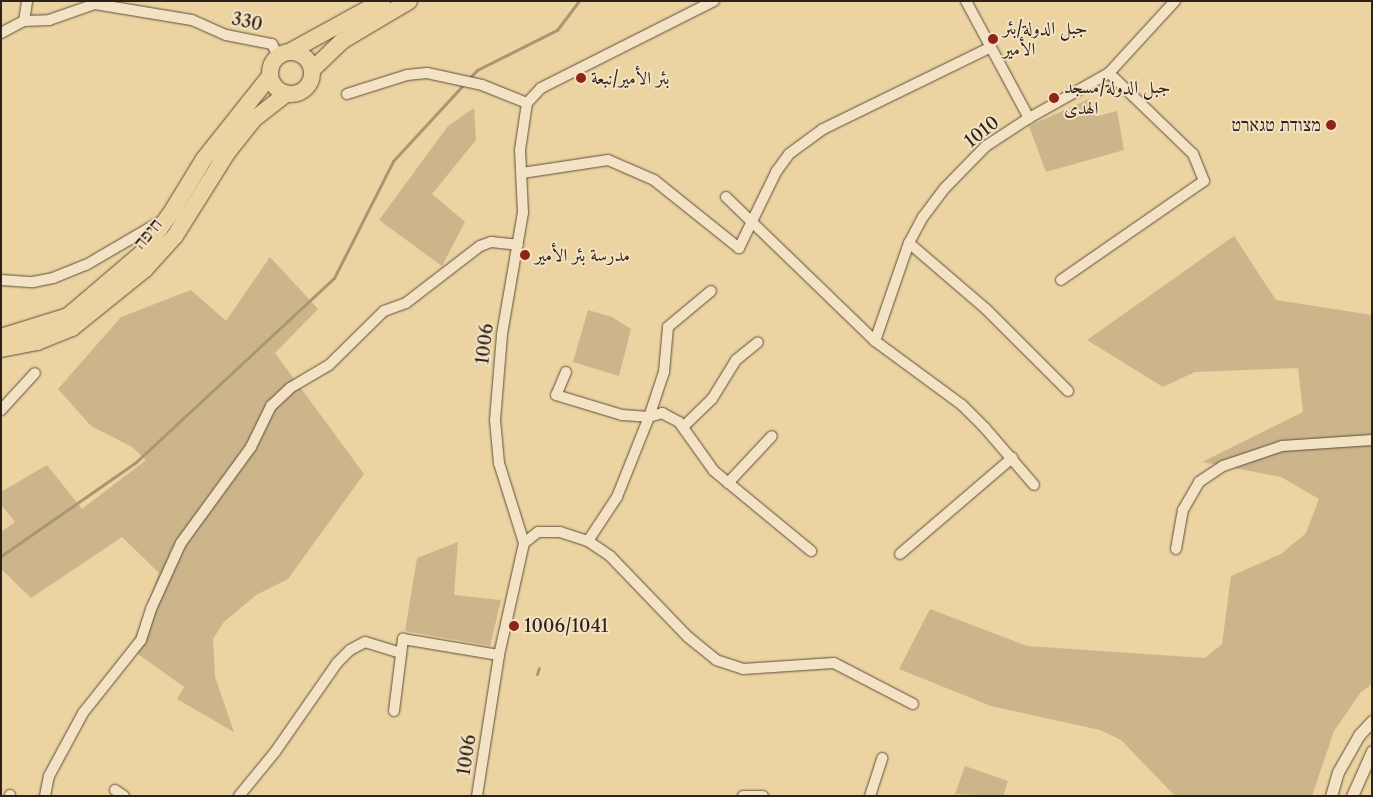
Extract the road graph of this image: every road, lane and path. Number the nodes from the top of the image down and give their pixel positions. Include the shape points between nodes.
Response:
1 (27, 1) edge
2 (382, 1) edge
3 (409, 1) edge
4 (714, 1) edge
5 (966, 1) edge
6 (1175, 1) edge
7 (24, 21) junction
8 (1, 33) edge
9 (988, 48) junction
10 (284, 54) junction
11 (313, 69) junction
12 (1109, 73) junction
13 (270, 76) junction
14 (286, 94) junction
15 (347, 94) dead end
16 (527, 103) junction
17 (1029, 118) junction
18 (522, 173) junction
19 (726, 197) dead end
20 (171, 213) junction
21 (753, 222) junction
22 (910, 243) junction
23 (125, 244) junction
24 (518, 246) junction
25 (142, 253) junction
26 (1, 280) edge
27 (1061, 280) dead end
28 (711, 291) dead end
29 (1, 337) edge
30 (875, 341) junction
31 (758, 342) dead end
32 (1, 349) edge
33 (566, 372) dead end
34 (35, 373) dead end
35 (1068, 391) dead end
36 (1, 410) edge
37 (649, 416) junction
38 (683, 427) junction
39 (772, 436) dead end
40 (1372, 440) edge
41 (1012, 458) junction
42 (728, 483) junction
43 (1034, 485) dead end
44 (588, 541) junction
45 (524, 543) junction
46 (1176, 549) dead end
47 (811, 551) dead end
48 (900, 554) dead end
49 (401, 653) junction
50 (499, 655) junction
51 (913, 704) dead end
52 (394, 711) dead end
53 (1372, 721) edge
54 (1372, 751) edge
55 (882, 758) dead end
56 (45, 796) edge
57 (239, 796) edge
58 (477, 796) edge
59 (743, 796) edge
60 (763, 796) edge
61 (870, 796) edge
62 (1331, 796) edge
63 (1352, 796) edge

1 - 7 street
2 - 10 highway
3 - 11 highway via 342,41
4 - 16 street via 541,88
5 - 9 street
6 - 12 street, 1010
7 - 8 street, 330
7 - 10 street, 330 via 49,20 96,4 192,20 226,36 272,44
9 - 17 street
9 - 21 street via 823,129 802,144 789,154 776,172
10 - 11 highway via 305,56
10 - 13 highway
11 - 14 highway via 306,89
12 - 17 street, 1010
12 - 27 street via 1193,154 1204,181
13 - 14 highway via 275,87
13 - 20 highway, חיפה via 204,159
14 - 32 highway, חיפה via 254,118 227,153 174,236 145,269 72,328 37,342
15 - 16 street via 406,75 427,73 482,85
16 - 18 street, 1006 via 520,150
17 - 22 street, 1010 via 986,146 944,189 923,217
18 - 21 street via 608,160 654,180 739,248
18 - 24 street, 1006 via 523,213
19 - 21 street
20 - 23 street
20 - 25 highway, חיפה
21 - 30 street
22 - 30 street, 1010
22 - 35 street via 986,310
23 - 25 street via 143,244
23 - 26 street via 53,278 33,282
24 - 45 street, 1006 via 502,334 495,420 499,463
24 - 56 street via 492,242 480,246 406,304 384,311 329,364 290,388 271,406 251,447 181,543 151,609 141,640 83,712 49,776
25 - 29 highway, חיפה via 68,316
28 - 37 street via 668,327 664,372
30 - 41 street via 962,406
31 - 38 street via 736,360 712,399
33 - 37 street via 556,395 622,415
34 - 36 street
37 - 38 street via 662,413
37 - 44 street via 617,497
38 - 42 street via 714,471
39 - 42 street
40 - 46 street via 1282,446 1223,466 1199,482 1183,510
41 - 43 street
41 - 48 street
42 - 47 street
44 - 45 street via 560,532 538,532
44 - 51 street via 610,556 688,637 716,660 742,669 834,663
45 - 50 street, 1006
49 - 50 street via 403,639
49 - 52 street
49 - 57 street via 366,642 350,650
50 - 58 street, 1006
53 - 62 street via 1359,735 1338,772
54 - 63 street
55 - 61 street
59 - 60 street

